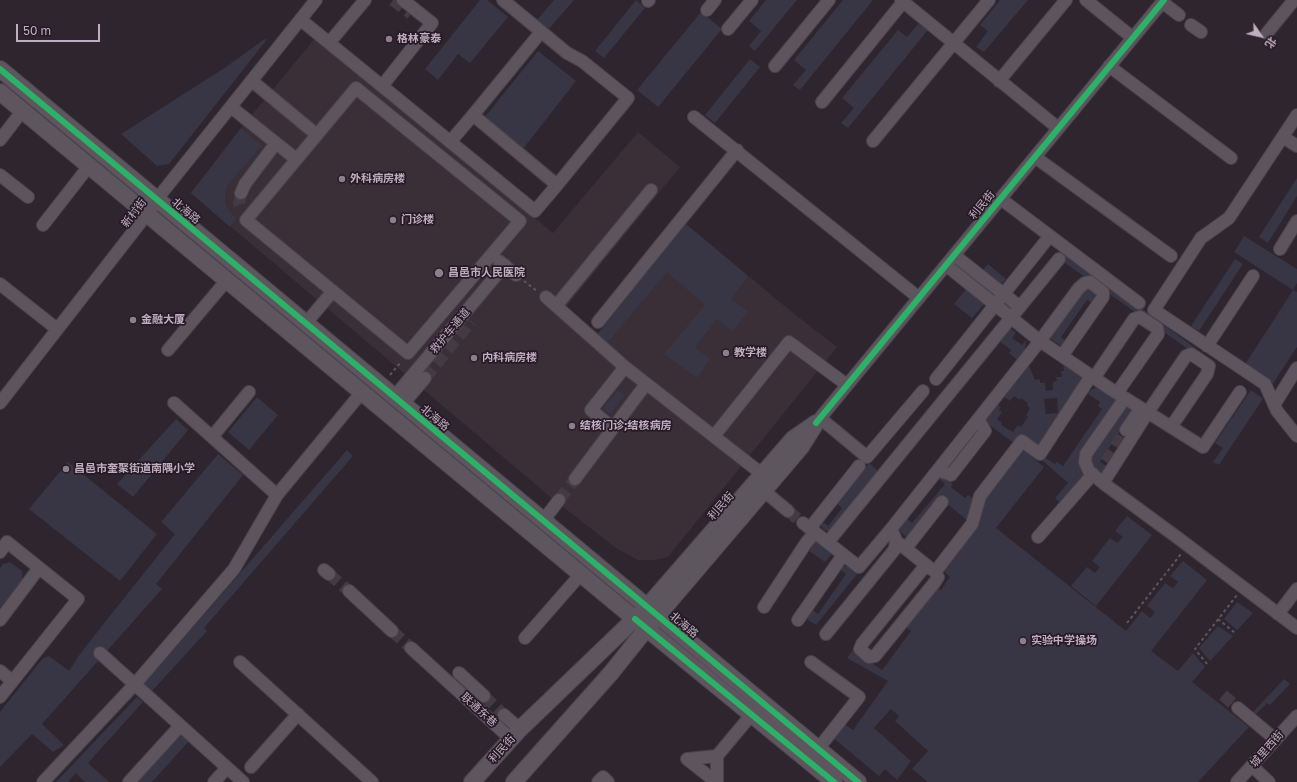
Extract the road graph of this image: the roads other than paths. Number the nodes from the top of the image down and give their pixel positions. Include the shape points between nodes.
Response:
1 (316, 0) edge
2 (365, 0) edge
3 (402, 0) edge
4 (503, 0) edge
5 (715, 0) edge
6 (752, 0) edge
7 (829, 0) edge
8 (990, 0) edge
9 (1066, 0) edge
10 (1086, 0) edge
11 (1294, 0) edge
12 (1163, 1) edge
13 (905, 2) edge
14 (707, 10) dead end
15 (1179, 15) dead end
16 (300, 20) junction
17 (728, 29) dead end
18 (541, 32) junction
19 (1268, 33) dead end
20 (1133, 38) junction
21 (330, 43) junction
22 (953, 43) junction
23 (775, 66) dead end
24 (1109, 66) junction
25 (0, 69) edge
26 (252, 81) junction
27 (999, 81) junction
28 (382, 86) junction
29 (0, 92) edge
30 (822, 102) dead end
31 (231, 107) junction
32 (22, 110) junction
33 (473, 115) junction
34 (1297, 115) edge
35 (694, 117) dead end
36 (1058, 128) junction
37 (317, 135) junction
38 (1283, 137) junction
39 (0, 140) edge
40 (874, 141) dead end
41 (450, 142) junction
42 (276, 143) junction
43 (1297, 146) edge
44 (736, 150) junction
45 (1035, 157) junction
46 (1231, 158) dead end
47 (296, 159) junction
48 (89, 166) junction
49 (0, 174) edge
50 (557, 185) junction
51 (651, 190) dead end
52 (241, 194) tunnel mouth
53 (28, 197) dead end
54 (157, 199) junction
55 (1000, 199) junction
56 (147, 214) junction
57 (1297, 221) edge
58 (42, 225) dead end
59 (1045, 242) dead end
60 (1280, 249) dead end
61 (492, 255) junction
62 (954, 255) junction
63 (1171, 256) dead end
64 (1059, 259) dead end
65 (505, 265) junction
66 (946, 265) junction
67 (516, 275) road end
68 (1253, 276) dead end
69 (227, 280) junction
70 (0, 284) edge
71 (333, 291) junction
72 (1004, 294) junction
73 (546, 297) road end
74 (919, 298) junction
75 (1139, 303) dead end
76 (996, 305) junction
77 (556, 306) junction
78 (1020, 307) junction
79 (1011, 318) junction
80 (598, 322) dead end
81 (306, 323) junction
82 (57, 329) junction
83 (1040, 341) junction
84 (1207, 346) junction
85 (168, 350) dead end
86 (1062, 356) junction
87 (624, 367) junction
88 (1297, 368) edge
89 (1092, 377) junction
90 (425, 378) tunnel mouth
91 (936, 379) dead end
92 (646, 384) junction
93 (847, 385) junction
94 (923, 391) dead end
95 (249, 392) dead end
96 (362, 392) junction
97 (1240, 392) dead end
98 (1121, 396) junction
99 (1, 401) edge
100 (399, 401) junction
101 (174, 403) dead end
102 (1274, 405) junction
103 (1144, 410) junction
104 (818, 421) junction
105 (1171, 427) junction
106 (613, 428) junction
107 (1126, 430) tunnel mouth
108 (714, 436) junction
109 (1297, 436) edge
110 (212, 437) junction
111 (859, 466) dead end
112 (762, 474) junction
113 (1093, 474) junction
114 (575, 479) tunnel mouth
115 (1103, 483) junction
116 (764, 492) junction
117 (277, 494) junction
118 (559, 500) tunnel mouth
119 (942, 502) dead end
120 (788, 511) tunnel mouth
121 (543, 521) junction
122 (810, 527) junction
123 (893, 534) junction
124 (1038, 537) dead end
125 (828, 542) junction
126 (906, 548) junction
127 (0, 552) edge
128 (843, 554) junction
129 (39, 568) junction
130 (930, 568) junction
131 (581, 574) junction
132 (1297, 589) edge
133 (349, 591) tunnel mouth
134 (764, 607) dead end
135 (1278, 614) junction
136 (647, 617) junction
137 (0, 620) edge
138 (798, 620) dead end
139 (1297, 628) edge
140 (392, 631) tunnel mouth
141 (826, 634) dead end
142 (525, 638) dead end
143 (411, 648) tunnel mouth
144 (100, 653) dead end
145 (240, 662) dead end
146 (812, 662) dead end
147 (0, 671) edge
148 (459, 673) dead end
149 (12, 681) junction
150 (135, 684) junction
151 (484, 696) tunnel mouth
152 (0, 697) edge
153 (1238, 708) tunnel mouth
154 (298, 714) junction
155 (752, 714) junction
156 (504, 715) tunnel mouth
157 (1297, 716) edge
158 (180, 726) junction
159 (516, 734) junction
160 (1275, 739) junction
161 (818, 749) junction
162 (717, 756) junction
163 (1252, 766) junction
164 (251, 767) dead end
165 (227, 768) junction
166 (43, 782) edge
167 (129, 782) edge
168 (214, 782) edge
169 (243, 782) edge
170 (372, 782) edge
171 (472, 782) edge
172 (514, 782) edge
173 (598, 782) edge
174 (608, 782) edge
175 (717, 782) edge
176 (834, 782) edge
177 (858, 782) edge
178 (1237, 782) edge
179 (1269, 782) edge

1 - 16 street, 新村街
2 - 21 street
3 - 28 street via 432,23
4 - 18 street
5 - 14 street
6 - 17 street
7 - 23 street
8 - 22 street
9 - 27 street
10 - 20 street
11 - 19 street
12 - 15 street
12 - 20 street, 利民街
13 - 22 street
13 - 30 street
16 - 21 street
16 - 26 street, 新村街
18 - 33 street
18 - 50 street via 628,98
20 - 24 street, 利民街
21 - 28 street
22 - 27 street
22 - 40 street
24 - 36 street, 利民街
24 - 46 street
25 - 54 main road, 北海路
26 - 31 street, 新村街
26 - 37 street
27 - 36 street
28 - 41 street
29 - 32 main road, 北海路
31 - 42 street
31 - 54 street, 新村街
32 - 39 street
32 - 48 main road, 北海路
33 - 41 street
33 - 50 street
34 - 38 street
35 - 44 street
36 - 45 street, 利民街
37 - 47 street
37 - 61 street via 356,88 520,221
38 - 43 street
38 - 84 street via 1229,218 1201,238 1154,310
41 - 50 street via 535,211
42 - 47 street
42 - 52 street via 245,184
44 - 74 street
44 - 80 street
45 - 55 street, 利民街
45 - 63 street
47 - 71 street via 246,220
48 - 56 main road, 北海路
48 - 58 street
49 - 53 street
51 - 77 street
54 - 56 street, 新村街
54 - 81 main road, 北海路
55 - 62 street, 利民街
55 - 75 street
56 - 69 main road, 北海路
56 - 82 street, 新村街
57 - 60 street
59 - 72 street
61 - 65 street
61 - 71 street via 408,353
62 - 66 street, 利民街
62 - 72 street
64 - 78 street
65 - 67 street
65 - 100 street, 救护车通道
66 - 74 street, 利民街
66 - 76 street
68 - 84 street
69 - 85 street
69 - 96 main road, 北海路
70 - 82 street
71 - 81 street
72 - 76 street
72 - 78 street
73 - 77 street
74 - 93 street, 利民街
76 - 79 street
76 - 91 street
77 - 87 street
78 - 79 street
79 - 83 street
79 - 125 street
81 - 100 main road, 北海路
82 - 99 street, 新村街
83 - 86 street
83 - 86 street via 1079,288 1090,282 1103,292 1104,297
83 - 123 street via 938,470
84 - 102 street via 1265,384
86 - 89 street
87 - 92 street
87 - 106 street via 591,410
88 - 102 street
89 - 98 street
89 - 98 street via 1134,319 1140,317 1157,328 1158,334
89 - 130 street via 1040,454 1022,441 980,496 972,524
90 - 100 street
92 - 106 street
92 - 108 street
93 - 104 street, 利民街
93 - 108 street via 789,342
94 - 104 street via 867,457
95 - 110 street
96 - 117 street
96 - 131 main road, 北海路
97 - 105 street via 1203,447
98 - 103 street
98 - 113 street via 1086,454 1085,462
100 - 121 main road, 北海路
101 - 110 street
102 - 109 street
103 - 105 street
103 - 105 street via 1186,356 1191,354 1209,366 1207,374
103 - 107 street
103 - 115 street
104 - 112 main road, 利民街 via 793,439
104 - 116 main road, 利民街 via 801,447
106 - 114 street
108 - 112 street
110 - 117 street
111 - 122 street
112 - 136 main road, 利民街
113 - 115 street
113 - 124 street
115 - 135 street
116 - 120 street
116 - 136 main road, 利民街
117 - 150 street via 234,569
118 - 121 street
119 - 126 street
121 - 136 main road, 北海路
122 - 125 street
122 - 134 street via 806,543
123 - 126 street
123 - 128 street via 859,567
123 - 141 street via 895,550
125 - 128 street
126 - 130 street
127 - 129 street via 7,542
128 - 138 street
129 - 137 street
129 - 149 street via 78,599
130 - 130 street via 938,577 935,582 875,656 869,657 864,654 860,649 862,644
131 - 136 main road, 北海路
131 - 142 street
132 - 135 street
133 - 140 street
135 - 139 street
136 - 155 main road, 北海路
136 - 159 main road, 利民街
136 - 161 main road, 北海路
136 - 172 main road, 利民街 via 611,673
143 - 159 street, 联通东巷
144 - 150 street
145 - 154 street
146 - 161 street via 859,697
147 - 149 street
148 - 151 street
149 - 152 street
150 - 158 street
150 - 166 street
153 - 160 street
154 - 164 street
154 - 170 street
155 - 162 street
155 - 176 main road, 北海路
156 - 159 street
157 - 160 street, 城里西街
158 - 165 street
158 - 167 street
159 - 171 main road, 利民街
160 - 163 street, 城里西街
161 - 177 main road, 北海路
162 - 175 street
162 - 175 street via 687,759
163 - 178 street, 城里西街
163 - 179 street
165 - 168 street
165 - 169 street
173 - 174 street via 603,777

